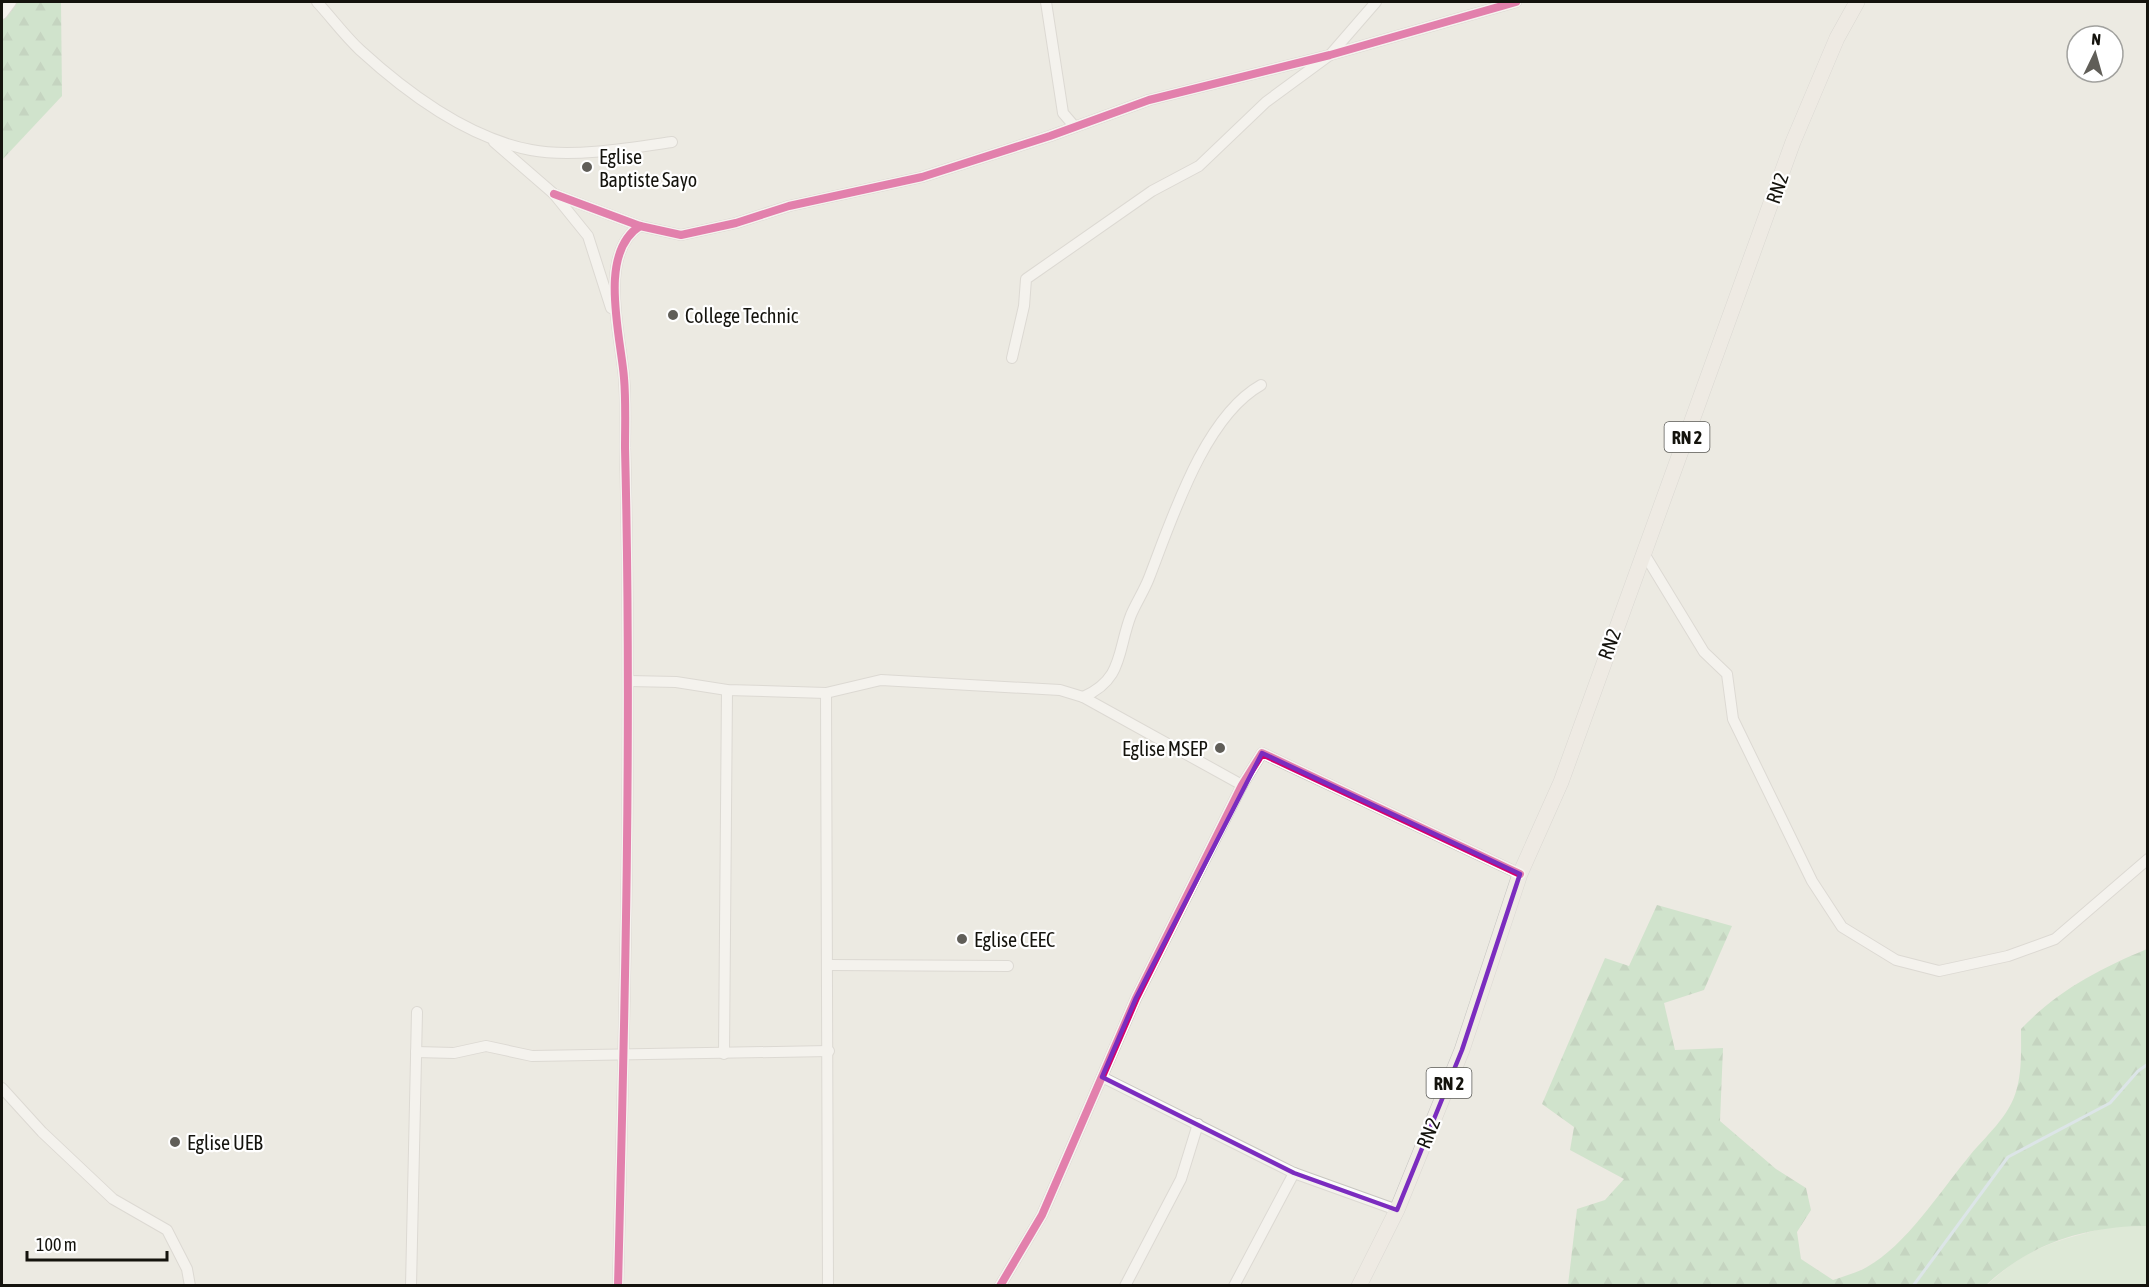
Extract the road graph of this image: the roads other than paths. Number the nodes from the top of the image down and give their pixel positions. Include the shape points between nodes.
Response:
1 (10, 2) edge
2 (317, 2) edge
3 (1046, 2) edge
4 (1376, 2) edge
5 (1516, 2) edge
6 (1857, 2) edge
7 (2, 14) edge
8 (1330, 55) junction
9 (1075, 127) junction
10 (491, 140) junction
11 (672, 142) dead end
12 (554, 194) junction
13 (640, 226) junction
14 (614, 320) junction
15 (1012, 358) dead end
16 (1261, 385) dead end
17 (1645, 555) junction
18 (629, 681) junction
19 (727, 690) junction
20 (826, 693) junction
21 (1083, 697) junction
22 (1242, 785) junction
23 (2148, 859) edge
24 (1520, 874) junction
25 (829, 965) junction
26 (1008, 966) dead end
27 (417, 1012) dead end
28 (829, 1051) junction
29 (416, 1052) junction
30 (624, 1054) junction
31 (724, 1054) junction
32 (1102, 1077) junction
33 (2, 1088) edge
34 (1198, 1124) junction
35 (1294, 1173) junction
36 (1398, 1210) junction
37 (190, 1286) edge
38 (411, 1286) edge
39 (618, 1286) edge
40 (828, 1286) edge
41 (1000, 1286) edge
42 (1125, 1286) edge
43 (1234, 1286) edge
44 (1359, 1286) edge

1 - 7 street
2 - 10 street via 362,51 425,101
3 - 9 street via 1063,113
4 - 8 street
5 - 8 street
6 - 17 main road, RN2 / RN 2 via 1837,38 1793,142
8 - 9 street via 1149,100
8 - 15 street via 1266,102 1199,166 1152,191 1026,279
9 - 13 street via 922,177 789,206 736,223 681,235
10 - 11 street via 533,151 605,152
10 - 12 street
12 - 13 street
12 - 14 street via 588,236
13 - 14 street via 628,233 618,260
14 - 18 street via 624,381
16 - 21 street via 1237,400 1186,483 1131,616 1119,661 1103,689
17 - 23 street via 1704,652 1727,674 1733,719 1812,881 1842,927 1882,952 1932,971 2008,956 2060,936
17 - 24 main road, RN2 / RN 2 via 1561,782
18 - 19 street via 676,682
18 - 30 street
19 - 20 street
19 - 31 street
20 - 21 street via 881,680 1060,690
20 - 25 street
21 - 22 street
22 - 24 street via 1262,753 1268,754
22 - 32 street via 1136,999
24 - 36 main road, RN2 / RN 2 via 1462,1050
25 - 26 street
25 - 28 street
27 - 29 street
28 - 31 street
28 - 40 street
29 - 30 street via 454,1053 486,1046 532,1056
29 - 38 street
30 - 31 street
30 - 39 street
32 - 34 street
32 - 41 street via 1042,1215
33 - 37 street via 113,1199 167,1230 187,1269
34 - 35 street
34 - 42 street via 1181,1179
35 - 36 street
35 - 43 street
36 - 44 main road, RN2 / RN 2

